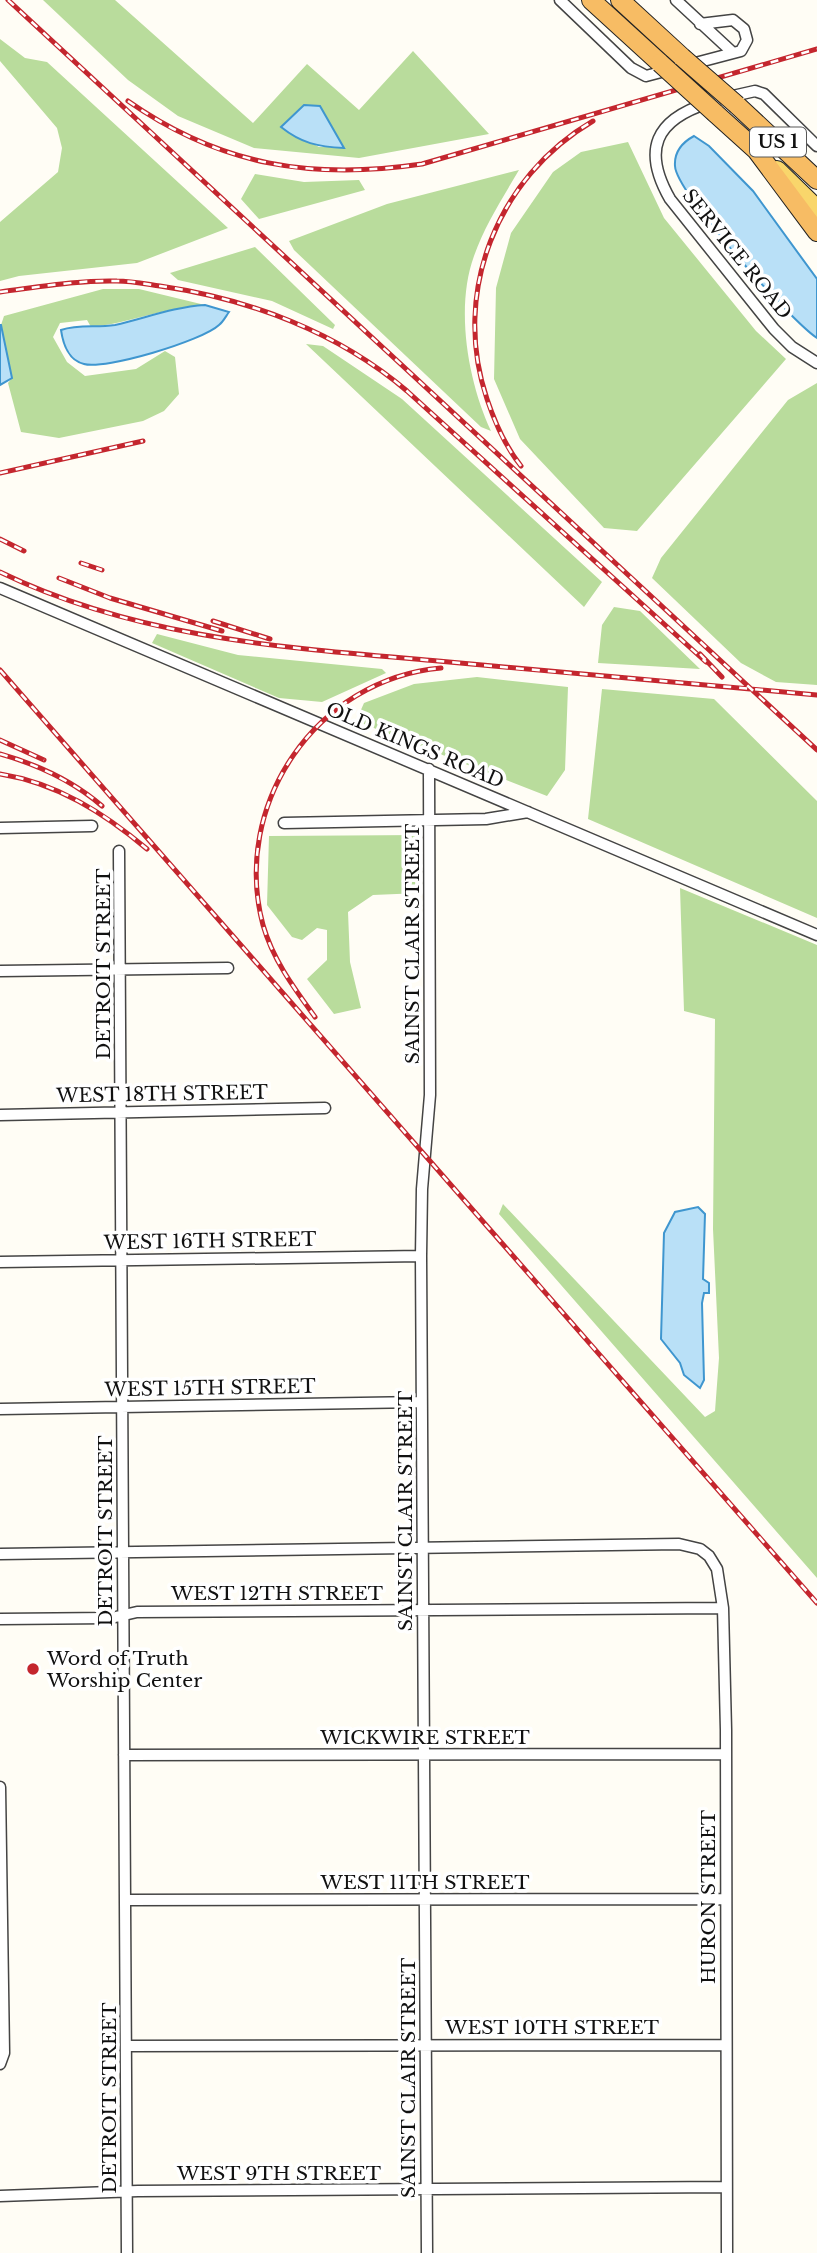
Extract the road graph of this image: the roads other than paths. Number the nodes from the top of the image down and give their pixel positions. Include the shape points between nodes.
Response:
1 (560, 0) edge
2 (591, 0) edge
3 (620, 0) edge
4 (676, 0) edge
5 (700, 24) junction
6 (731, 51) junction
7 (817, 146) edge
8 (757, 150) junction
9 (817, 180) edge
10 (817, 209) edge
11 (817, 232) edge
12 (817, 363) edge
13 (0, 588) edge
14 (429, 769) junction
15 (528, 812) junction
16 (430, 821) junction
17 (284, 823) dead end
18 (92, 826) dead end
19 (0, 828) edge
20 (119, 851) dead end
21 (817, 935) edge
22 (228, 968) dead end
23 (120, 969) junction
24 (0, 971) edge
25 (325, 1108) dead end
26 (121, 1112) junction
27 (0, 1115) edge
28 (421, 1256) junction
29 (123, 1260) junction
30 (0, 1262) edge
31 (421, 1402) junction
32 (121, 1406) junction
33 (0, 1409) edge
34 (422, 1547) junction
35 (122, 1552) junction
36 (0, 1554) edge
37 (723, 1608) junction
38 (423, 1609) junction
39 (123, 1616) junction
40 (0, 1619) edge
41 (726, 1754) junction
42 (124, 1755) junction
43 (424, 1755) junction
44 (0, 1787) edge
45 (425, 1899) junction
46 (725, 1899) junction
47 (125, 1900) junction
48 (426, 2044) junction
49 (726, 2045) junction
50 (126, 2046) junction
51 (0, 2064) edge
52 (726, 2187) junction
53 (426, 2190) junction
54 (127, 2192) junction
55 (0, 2196) edge
56 (127, 2253) edge
57 (426, 2253) edge
58 (727, 2253) edge

1 - 6 street via 631,68 646,76
2 - 8 highway, US 1, bridge
3 - 9 highway, US 1, bridge
4 - 5 street
5 - 6 street
5 - 6 street via 733,20 744,29 747,40 741,51
7 - 12 street, SERVICE ROAD via 774,101 755,91 736,93 671,119 661,131 655,163 670,200 792,347
8 - 10 main road
8 - 11 highway, US 1
13 - 14 street, OLD KINGS ROAD
14 - 15 street, OLD KINGS ROAD
14 - 16 street, SAINST CLAIR STREET
15 - 16 street
15 - 21 street, OLD KINGS ROAD
16 - 17 street
16 - 28 street, SAINST CLAIR STREET via 430,1095
18 - 19 street
20 - 23 street, DETROIT STREET
22 - 23 street
23 - 24 street
23 - 26 street, DETROIT STREET
25 - 26 street, WEST 18TH STREET
26 - 27 street, WEST 18TH STREET
26 - 29 street, DETROIT STREET
28 - 29 street, WEST 16TH STREET
28 - 31 street, SAINST CLAIR STREET
29 - 30 street, WEST 16TH STREET
29 - 32 street, DETROIT STREET
31 - 32 street, WEST 15TH STREET
31 - 34 street, SAINST CLAIR STREET
32 - 33 street, WEST 15TH STREET
32 - 35 street, DETROIT STREET
34 - 35 street
34 - 37 street, HURON STREET via 679,1544 709,1556 717,1569
34 - 38 street, SAINST CLAIR STREET
35 - 36 street
35 - 39 street, DETROIT STREET
37 - 38 street, WEST 12TH STREET
37 - 41 street, HURON STREET
38 - 39 street, WEST 12TH STREET via 137,1612
38 - 43 street, SAINST CLAIR STREET
39 - 40 street, WEST 12TH STREET
39 - 42 street, DETROIT STREET
41 - 43 street, WICKWIRE STREET
41 - 46 street, HURON STREET
42 - 43 street, WICKWIRE STREET
42 - 47 street, DETROIT STREET
43 - 45 street, SAINST CLAIR STREET
44 - 51 street via 4,2053
45 - 46 street, WEST 11TH STREET
45 - 47 street, WEST 11TH STREET
45 - 48 street, SAINST CLAIR STREET
46 - 49 street, HURON STREET
47 - 50 street, DETROIT STREET
48 - 49 street, WEST 10TH STREET
48 - 50 street, WEST 10TH STREET
48 - 53 street, SAINST CLAIR STREET
49 - 52 street, HURON STREET
50 - 54 street, DETROIT STREET
52 - 53 street, WEST 9TH STREET
52 - 58 street, HURON STREET
53 - 54 street, WEST 9TH STREET
53 - 57 street, SAINST CLAIR STREET
54 - 55 street, WEST 9TH STREET
54 - 56 street, DETROIT STREET

